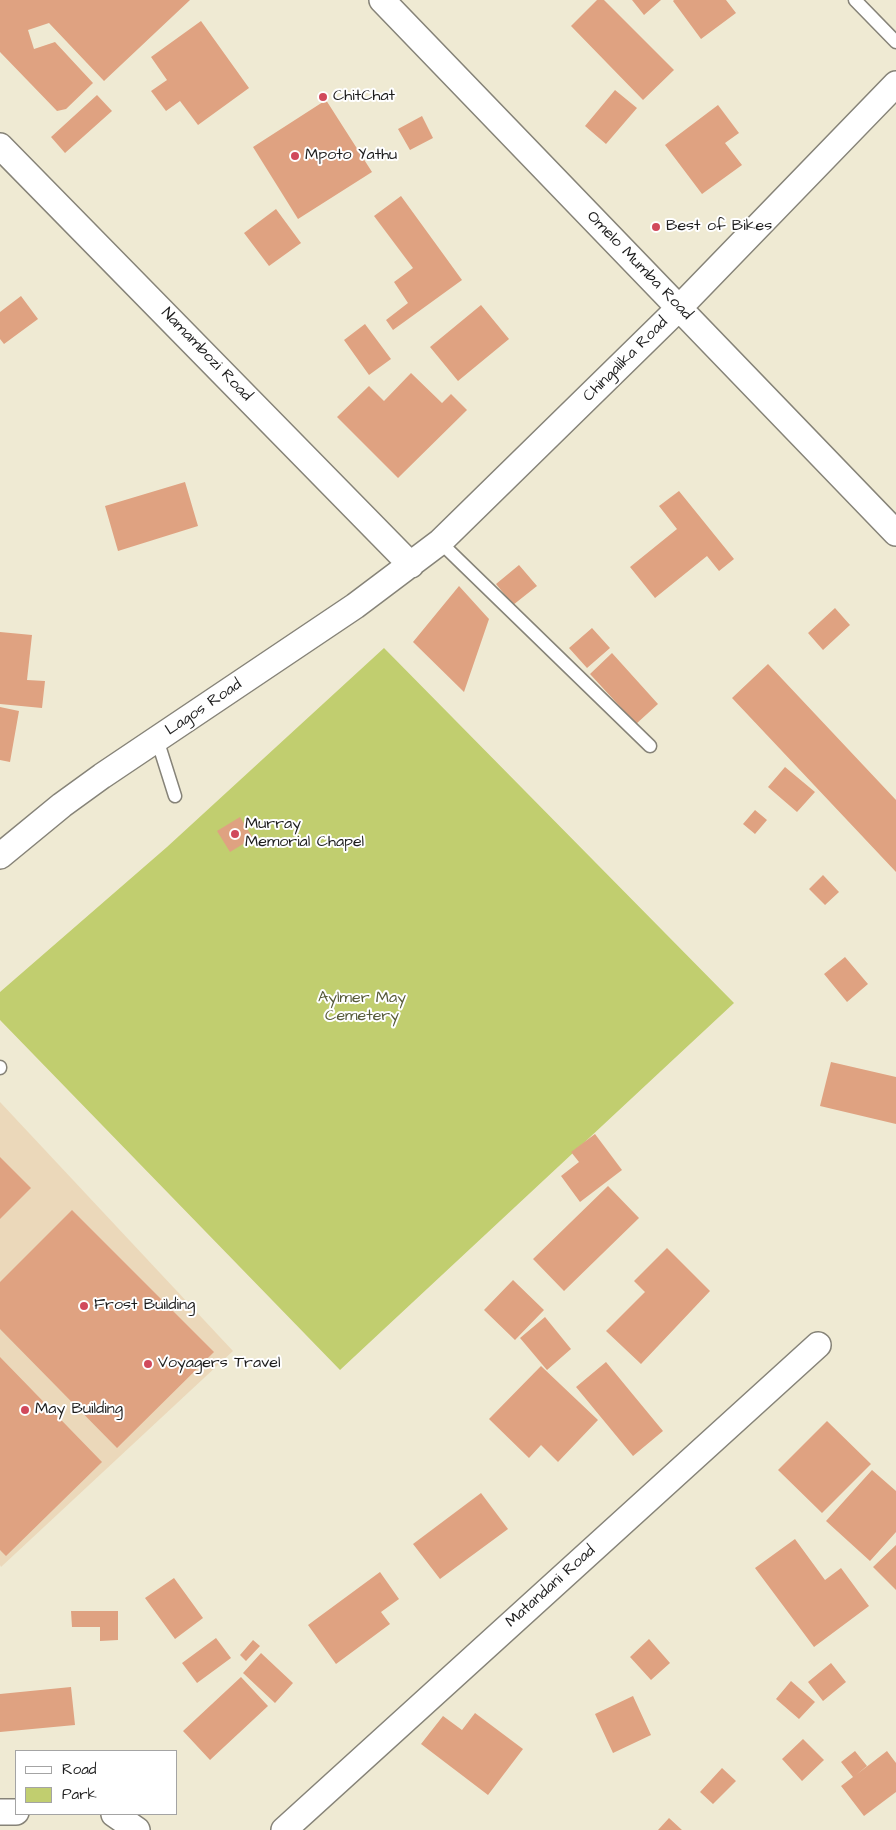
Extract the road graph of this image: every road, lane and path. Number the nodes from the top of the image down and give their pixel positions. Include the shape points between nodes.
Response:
1 (382, 0) edge
2 (855, 0) edge
3 (896, 42) edge
4 (896, 84) edge
5 (0, 146) edge
6 (679, 308) junction
7 (896, 533) edge
8 (440, 542) junction
9 (411, 565) junction
10 (157, 739) junction
11 (650, 746) dead end
12 (174, 796) dead end
13 (0, 856) edge
14 (818, 1345) dead end
15 (0, 1812) edge
16 (15, 1812) edge
17 (115, 1815) edge
18 (137, 1830) edge
19 (284, 1830) edge

1 - 6 street, Omelo Mumba Road
2 - 3 lane
4 - 6 street, Chingalika Road
5 - 9 street, Namambozi Road
6 - 7 street, Omelo Mumba Road
6 - 8 street, Chingalika Road
8 - 9 street, Chingalika Road
8 - 11 lane
9 - 10 street, Lagos Road
10 - 12 lane
10 - 13 street, Lagos Road via 62,804
14 - 19 street, Matandani Road
15 - 16 street
17 - 18 street

